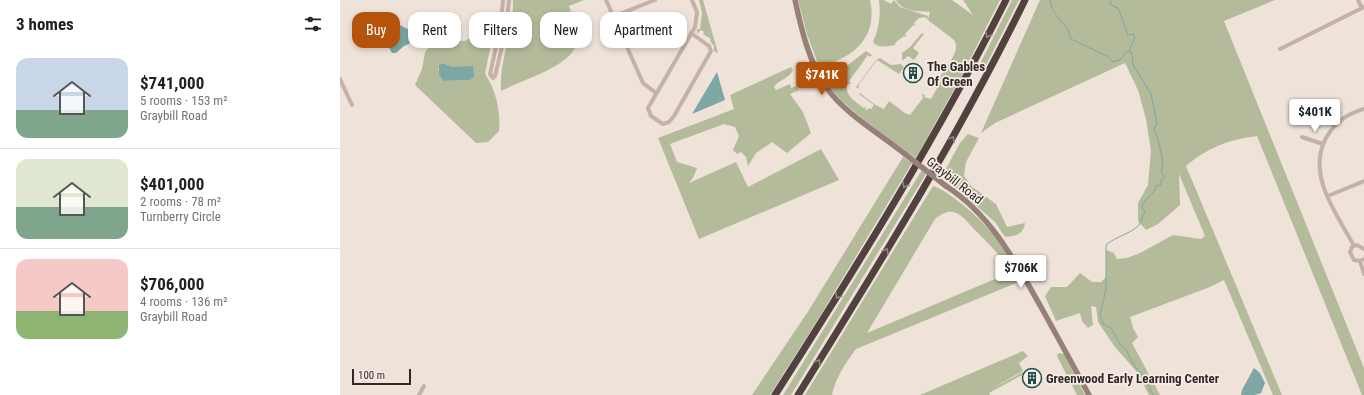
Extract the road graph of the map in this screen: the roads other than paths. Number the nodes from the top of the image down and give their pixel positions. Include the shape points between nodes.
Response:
1 (503, 0) edge
2 (509, 0) edge
3 (606, 0) edge
4 (656, 0) edge
5 (692, 0) edge
6 (795, 0) edge
7 (1006, 0) edge
8 (1025, 0) edge
9 (1358, 0) edge
10 (1363, 8) edge
11 (610, 12) edge
12 (625, 12) edge
13 (691, 33) junction
14 (627, 48) edge
15 (1280, 49) dead end
16 (340, 79) edge
17 (656, 93) junction
18 (352, 105) dead end
19 (1364, 109) edge
20 (1302, 137) dead end
21 (1323, 144) junction
22 (1364, 181) edge
23 (1328, 196) junction
24 (1354, 246) junction
25 (1364, 248) edge
26 (1362, 260) edge
27 (1364, 274) edge
28 (424, 386) dead end
29 (419, 395) edge
30 (775, 395) edge
31 (798, 395) edge
32 (1089, 395) edge

1 - 2 street via 501,29 490,74 492,78 496,76 506,30
3 - 11 street
4 - 12 street
5 - 13 street via 697,12 696,23
6 - 32 street, Graybill Road, bridge via 815,66 826,87 844,107 970,205 1001,238 1019,266
7 -> 30 highway via 921,158
31 -> 8 highway via 926,185 968,111
9 - 10 street
10 - 15 street
13 - 17 street
13 - 17 street via 709,46 711,51 669,122 663,124 650,116 648,108
14 - 17 street via 643,83
16 - 18 street
19 - 21 street via 1349,114 1337,123
20 - 21 street
21 - 23 street via 1319,168
22 - 23 street
23 - 24 street
24 - 25 street
24 - 26 street via 1351,255 1354,260
26 - 27 street
28 - 29 street

